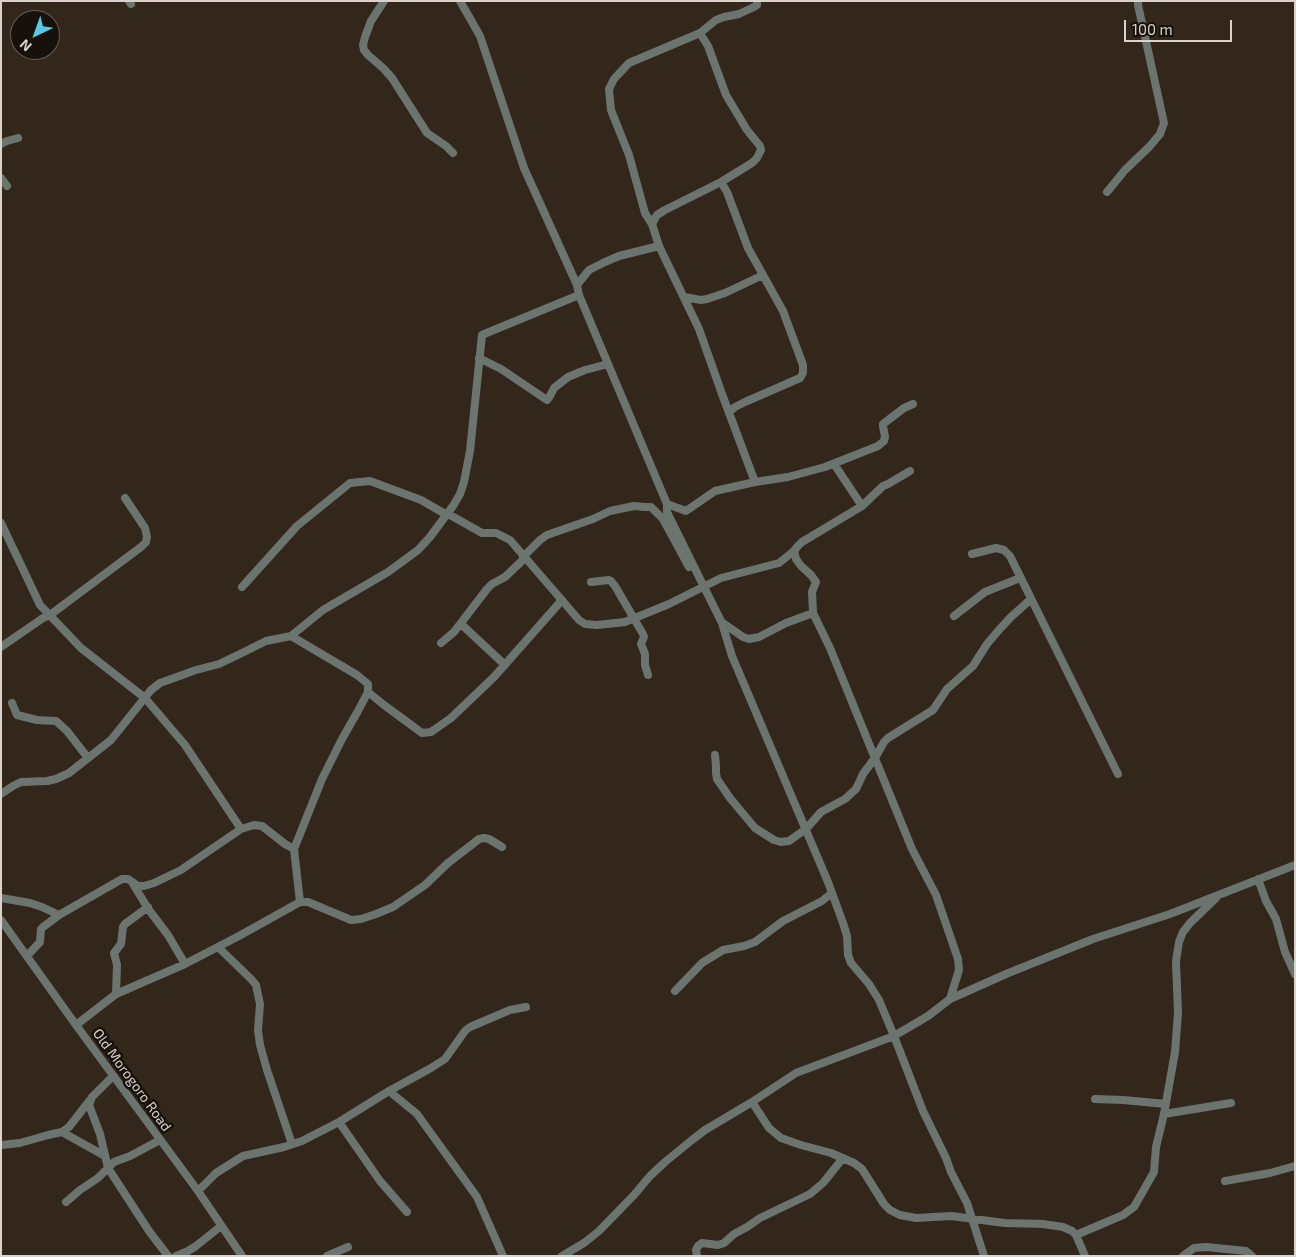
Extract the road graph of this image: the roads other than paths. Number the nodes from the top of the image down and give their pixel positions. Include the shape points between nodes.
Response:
1 (384, 1) edge
2 (460, 1) edge
3 (757, 1) edge
4 (1138, 1) edge
5 (700, 33) junction
6 (18, 138) dead end
7 (1, 144) edge
8 (453, 152) dead end
9 (1, 178) edge
10 (721, 182) junction
11 (7, 186) dead end
12 (1107, 192) dead end
13 (652, 224) junction
14 (659, 246) junction
15 (763, 275) junction
16 (577, 285) junction
17 (579, 295) junction
18 (684, 297) junction
19 (479, 358) junction
20 (608, 364) junction
21 (913, 404) dead end
22 (729, 412) junction
23 (834, 464) junction
24 (910, 471) dead end
25 (755, 482) junction
26 (125, 498) dead end
27 (667, 504) junction
28 (862, 506) junction
29 (447, 514) junction
30 (1, 523) edge
31 (794, 552) junction
32 (972, 554) dead end
33 (524, 558) junction
34 (1020, 578) junction
35 (591, 582) dead end
36 (242, 587) dead end
37 (702, 588) junction
38 (1031, 599) junction
39 (562, 600) junction
40 (813, 613) junction
41 (954, 616) dead end
42 (46, 617) junction
43 (633, 618) junction
44 (722, 623) junction
45 (461, 624) junction
46 (291, 636) junction
47 (441, 643) dead end
48 (1, 647) edge
49 (505, 665) junction
50 (648, 675) dead end
51 (368, 692) junction
52 (145, 698) junction
53 (12, 703) dead end
54 (715, 756) dead end
55 (88, 758) junction
56 (875, 758) junction
57 (1118, 774) dead end
58 (1, 794) edge
59 (241, 829) junction
60 (806, 829) junction
61 (502, 847) dead end
62 (294, 849) junction
63 (1295, 865) edge
64 (1258, 879) junction
65 (132, 882) junction
66 (832, 893) junction
67 (1220, 895) junction
68 (1, 898) edge
69 (300, 902) junction
70 (148, 907) junction
71 (59, 915) junction
72 (1, 920) edge
73 (5, 932) edge
74 (218, 947) junction
75 (27, 956) junction
76 (186, 964) junction
77 (1295, 974) edge
78 (675, 991) dead end
79 (116, 994) junction
80 (950, 999) junction
81 (526, 1007) dead end
82 (76, 1025) junction
83 (894, 1036) junction
84 (113, 1076) junction
85 (390, 1091) junction
86 (90, 1100) junction
87 (1095, 1100) dead end
88 (752, 1102) junction
89 (1231, 1103) dead end
90 (1166, 1104) junction
91 (1164, 1114) junction
92 (339, 1122) junction
93 (62, 1132) junction
94 (160, 1140) junction
95 (292, 1144) junction
96 (1, 1145) edge
97 (105, 1156) junction
98 (844, 1158) junction
99 (1295, 1166) edge
100 (108, 1168) junction
101 (1225, 1181) dead end
102 (198, 1191) junction
103 (66, 1202) dead end
104 (407, 1212) dead end
105 (971, 1219) junction
106 (221, 1226) junction
107 (1076, 1235) junction
108 (348, 1247) dead end
109 (168, 1256) edge
110 (176, 1256) edge
111 (242, 1256) edge
112 (327, 1256) edge
113 (503, 1256) edge
114 (562, 1256) edge
115 (697, 1256) edge
116 (984, 1256) edge
117 (1085, 1256) edge
118 (1183, 1256) edge
119 (1252, 1256) edge

1 - 8 street via 371,21 364,50 392,78 427,133
2 - 16 street via 480,36 524,168
3 - 5 street via 754,7 716,20
4 - 12 street via 1164,123 1160,134
5 - 10 street via 726,95 760,146 752,163
5 - 13 street via 629,63 609,88 611,110 629,155 645,213
6 - 7 street
9 - 11 street
10 - 13 street via 665,210
10 - 15 street via 748,248
13 - 14 street
14 - 16 street via 605,262 589,270
14 - 18 street
15 - 18 street via 707,299
15 - 22 street via 783,311 803,373 800,378
16 - 17 street
17 - 19 street via 482,336
17 - 20 street
18 - 22 street
19 - 20 street via 547,400 554,388 568,377
19 - 29 street via 464,482
20 - 27 street
21 - 23 street via 884,424 882,444
22 - 25 street
23 - 25 street
23 - 28 street
24 - 28 street via 883,486
25 - 27 street via 714,491 686,511
26 - 42 street via 145,528 146,542
27 - 37 street via 667,512
28 - 31 street via 802,542
29 - 33 street via 482,532 510,540
29 - 36 street via 370,481 350,483 297,526
29 - 46 street via 430,538 407,559 323,610
30 - 42 street
31 - 37 street via 779,563 721,578
31 - 40 street via 796,560 816,582 812,592
32 - 34 street via 996,548 1004,550
33 - 37 street via 547,535 610,512 634,506 651,507 668,527
33 - 39 street
33 - 45 street via 487,589
34 - 38 street
34 - 41 street via 986,592
35 - 43 street via 611,581
37 - 43 street
37 - 44 street
38 - 56 street via 998,631 973,666 946,689 933,710 888,738
38 - 57 street
39 - 43 street via 585,624 597,626
39 - 49 street
40 - 44 street via 749,639
40 - 56 street
42 - 48 street
42 - 52 street
43 - 50 street via 644,638 641,644
44 - 60 street via 732,656
45 - 47 street
45 - 49 street
46 - 51 street via 357,676 368,684
46 - 52 street via 266,641 219,664 160,683
49 - 51 street via 451,718 431,732 422,733
51 - 62 street via 322,779
52 - 55 street via 111,740
52 - 59 street via 185,745
53 - 55 street via 17,715 56,721
54 - 60 street via 717,779 755,828 781,842 789,841
55 - 58 street via 56,779 21,782
56 - 60 street via 856,790 821,812
56 - 80 street via 912,849 936,895 958,959
59 - 62 street via 262,826
59 - 65 street via 181,870 144,886
60 - 66 street
61 - 69 street via 489,839 479,839 425,885 393,907 361,919 351,920 308,902
62 - 69 street
63 - 64 street
64 - 67 street
64 - 77 street
65 - 70 street
65 - 71 street via 122,879
66 - 78 street via 783,921 755,942 723,950 702,962
66 - 83 street via 847,936 851,963 879,1000
67 - 80 street via 1093,939
67 - 90 street via 1190,923 1179,942 1175,1052
68 - 71 street via 30,903
69 - 74 street
70 - 76 street
70 - 79 street via 123,927 122,944 114,953
71 - 75 street via 41,929 40,942
72 - 73 street, Old Morogoro Road
73 - 75 street, Old Morogoro Road
74 - 76 street
74 - 95 street via 256,985 260,1004 260,1044
75 - 82 street, Old Morogoro Road
76 - 79 street
79 - 82 street
80 - 83 street
81 - 85 street via 510,1010 465,1030 445,1059
82 - 84 street, Old Morogoro Road
83 - 88 street via 796,1073
83 - 105 street
84 - 86 street
84 - 94 street, Old Morogoro Road
85 - 92 street
85 - 113 street via 417,1114 477,1198
86 - 93 street
86 - 97 street
87 - 90 street
88 - 98 street via 769,1128 781,1138
88 - 114 street via 692,1140 650,1176 599,1231
89 - 91 street
90 - 91 street
91 - 107 street via 1154,1172 1134,1207 1123,1216
92 - 95 street
92 - 104 street via 380,1181
93 - 96 street
93 - 97 street
94 - 100 street
94 - 102 street, Old Morogoro Road
95 - 102 street via 243,1156 216,1173
97 - 100 street
98 - 105 street via 862,1169 884,1204 900,1215
98 - 115 street via 810,1194 760,1218 724,1243 702,1243 696,1250
99 - 101 street
100 - 103 street
100 - 109 street
102 - 106 street, Old Morogoro Road
105 - 107 street via 1043,1224 1068,1229
105 - 116 street
106 - 110 street via 196,1246
106 - 111 street, Old Morogoro Road
107 - 117 street
108 - 112 street
118 - 119 street via 1194,1248 1206,1247 1246,1251

